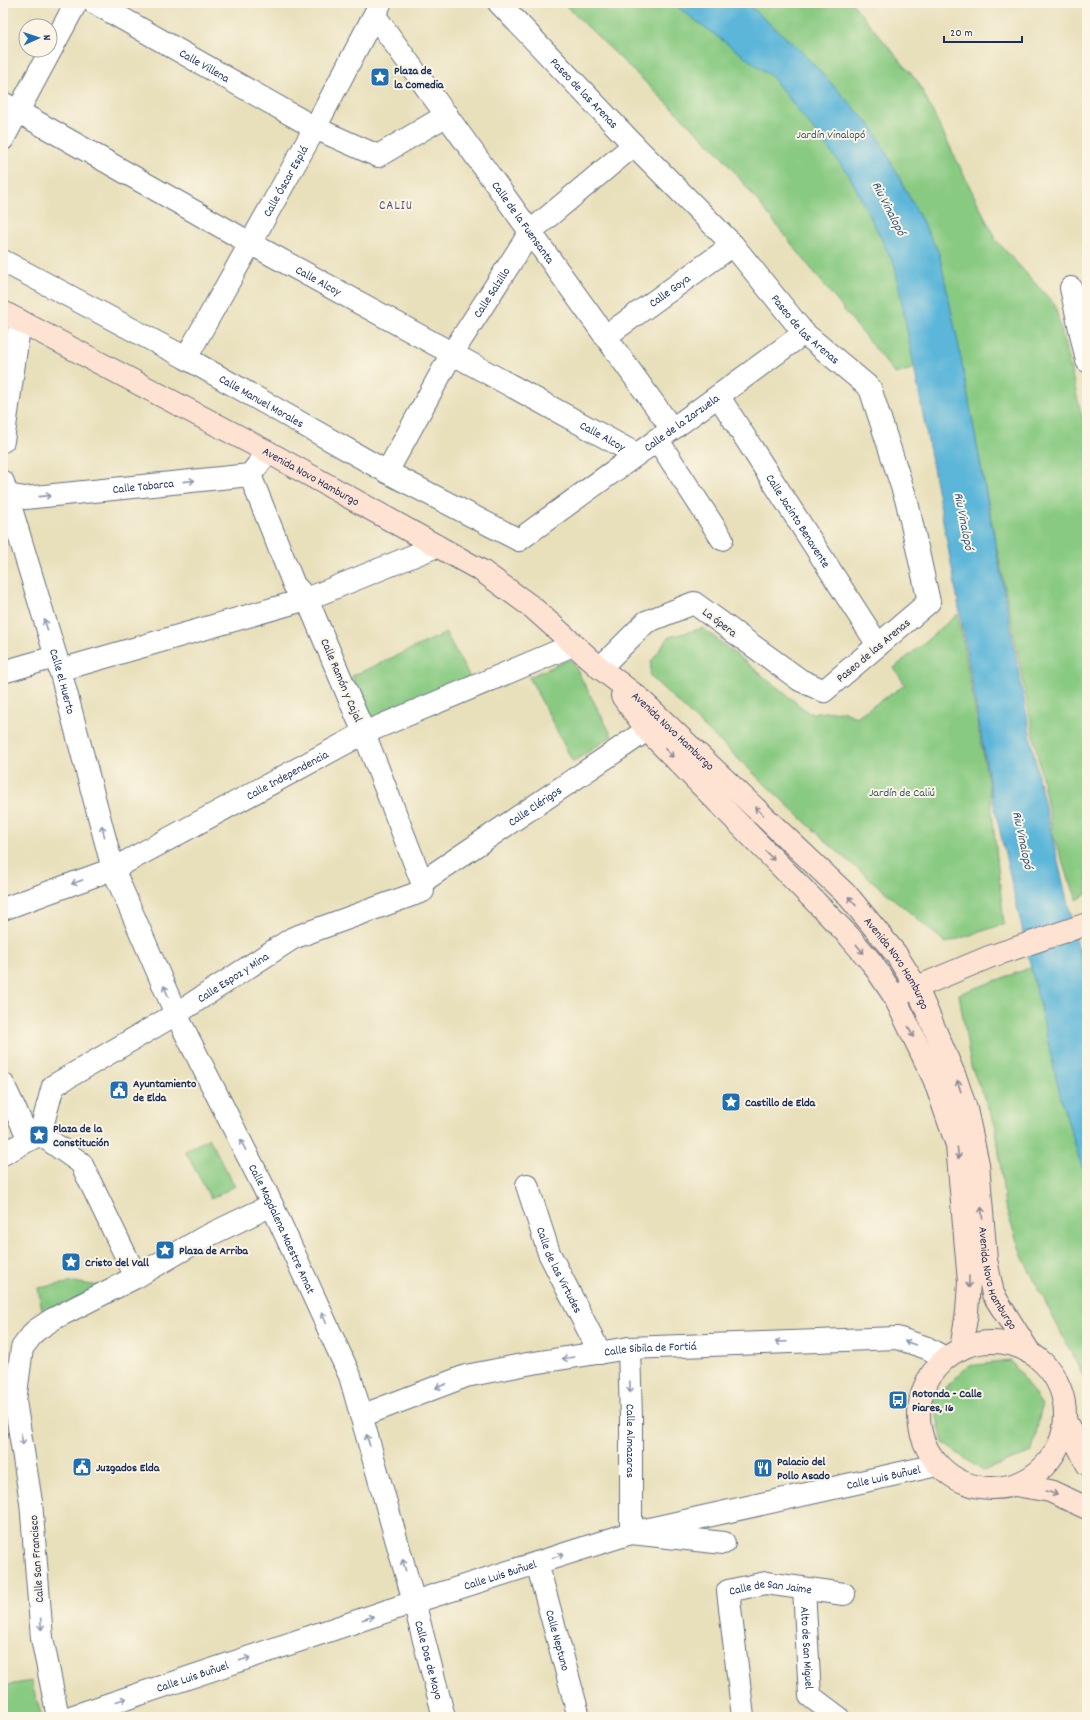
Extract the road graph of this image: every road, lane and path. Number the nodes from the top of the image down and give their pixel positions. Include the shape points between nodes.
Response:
1 (76, 3) edge
2 (95, 3) edge
3 (499, 3) edge
4 (378, 9) edge
5 (10, 107) edge
6 (447, 115) junction
7 (315, 128) junction
8 (3, 139) edge
9 (634, 145) junction
10 (531, 231) junction
11 (250, 244) junction
12 (733, 245) junction
13 (3, 261) edge
14 (1071, 288) dead end
15 (12, 317) edge
16 (804, 333) junction
17 (606, 336) junction
18 (451, 355) junction
19 (186, 358) junction
20 (1087, 361) edge
21 (719, 397) junction
22 (664, 434) junction
23 (3, 441) edge
24 (268, 452) junction
25 (636, 454) junction
26 (387, 472) junction
27 (250, 475) junction
28 (5, 488) edge
29 (722, 539) dead end
30 (519, 540) joint
31 (437, 546) junction
32 (306, 599) junction
33 (574, 645) junction
34 (878, 645) junction
35 (58, 663) junction
36 (600, 668) junction
37 (3, 672) edge
38 (824, 691) joint
39 (648, 730) junction
40 (364, 733) junction
41 (114, 869) junction
42 (422, 886) junction
43 (3, 909) edge
44 (1087, 924) edge
45 (917, 988) junction
46 (894, 996) junction
47 (176, 1014) junction
48 (6, 1090) edge
49 (34, 1136) junction
50 (3, 1154) edge
51 (527, 1185) dead end
52 (272, 1205) junction
53 (136, 1277) junction
54 (629, 1348) junction
55 (600, 1353) junction
56 (1030, 1353) junction
57 (953, 1354) junction
58 (9, 1397) edge
59 (361, 1416) junction
60 (1065, 1420) junction
61 (1087, 1464) edge
62 (938, 1465) junction
63 (1015, 1485) junction
64 (1087, 1508) edge
65 (631, 1533) junction
66 (724, 1544) dead end
67 (537, 1563) junction
68 (804, 1589) junction
69 (844, 1594) dead end
70 (414, 1602) junction
71 (58, 1717) edge
72 (71, 1717) edge
73 (444, 1717) edge
74 (579, 1717) edge
75 (743, 1717) edge
76 (838, 1717) edge

1 - 5 street
2 - 7 street, Calle Villena
3 - 9 street, Paseo de las Arenas
4 - 6 street, Calle de la Fuensanta
4 - 7 street, Calle Óscar Esplá
5 - 8 street
5 - 11 street, Calle Alcoy
6 - 7 street via 378,156
6 - 10 street, Calle de la Fuensanta
7 - 11 street, Calle Óscar Esplá
9 - 10 street, Calle Salzillo
9 - 12 street, Paseo de las Arenas
10 - 17 street, Calle de la Fuensanta
10 - 18 street, Calle Salzillo
11 - 18 street, Calle Alcoy
11 - 19 street, Calle Óscar Esplá
12 - 16 street, Paseo de las Arenas
12 - 17 street, Calle Goya
13 - 19 street, Calle Manuel Morales
14 - 20 street
15 - 23 street
15 - 24 street, Avenida Novo Hamburgo
16 - 21 street, Calle de la Zarzuela
16 - 34 street, Paseo de las Arenas via 870,388 908,502 929,602
17 - 22 street, Calle de la Fuensanta
18 - 25 street, Calle Alcoy
18 - 26 street, Calle Salzillo
19 - 26 street, Calle Manuel Morales
21 - 22 street, Calle de la Zarzuela
21 - 34 street, Calle Jacinto Benavente
22 - 25 street, Calle de la Zarzuela
22 - 29 street, Calle de la Fuensanta
24 - 27 street
24 - 31 street, Avenida Novo Hamburgo
25 - 30 street, Calle de la Zarzuela
26 - 30 street, Calle Manuel Morales
28 -> 27 street, Calle Tabarca via 24,498
27 - 32 street, Calle Ramón y Cajal via 294,585
35 -> 28 street, Calle el Huerto
31 - 32 street
31 - 33 street, Avenida Novo Hamburgo via 482,571 532,607
32 - 35 street
32 - 40 street, Calle Ramón y Cajal
33 - 36 street, Avenida Novo Hamburgo
33 - 40 street, Calle Independencia
34 - 38 street, Paseo de las Arenas
35 - 37 street
41 -> 35 street, Calle el Huerto
36 - 38 street, La ópera via 646,622 694,603 800,680
36 - 39 street, Avenida Novo Hamburgo
45 -> 36 street, Avenida Novo Hamburgo via 896,954 849,897 639,698
39 - 42 street, Calle Clérigos
39 -> 46 street, Avenida Novo Hamburgo via 848,935
40 - 41 street, Calle Independencia
40 - 42 street, Calle Ramón y Cajal
41 -> 43 street, Calle Independencia
47 -> 41 street, Calle Magdalena Maestre Amat
42 - 47 street, Calle Espoz y Mina via 293,938
44 - 45 street via 976,963
45 - 46 street
56 -> 45 street, Avenida Novo Hamburgo via 993,1294 986,1260 978,1164 966,1109
46 -> 57 street, Avenida Novo Hamburgo via 934,1079 957,1145 969,1282 967,1312
47 - 49 street, Calle Espoz y Mina via 53,1086
52 -> 47 street, Calle Magdalena Maestre Amat
48 - 49 street
49 - 50 street
49 - 53 street via 81,1163
51 - 55 street, Calle de las Virtudes via 549,1253
52 - 53 street via 203,1238
59 -> 52 street, Calle Magdalena Maestre Amat via 350,1376
53 - 58 street via 53,1319 35,1331 22,1348
54 - 55 street, Calle Sibila de Fortiá
57 -> 54 street, Calle Sibila de Fortiá via 897,1338
54 -> 65 street, Calle Almazaras
55 -> 59 street, Calle Sibila de Fortiá via 466,1376
56 - 57 street via 1008,1344 984,1342
56 - 60 street via 1046,1366 1057,1382 1064,1400
57 - 62 street via 930,1376 920,1398 919,1422 925,1445
58 -> 71 street, Calle San Francisco via 32,1502 42,1638
70 -> 59 street, Calle Magdalena Maestre Amat
60 - 61 street
60 - 63 street via 1060,1442 1050,1460 1034,1475
62 - 63 street via 954,1478 973,1486 994,1489
62 - 65 street, Calle Luis Buñuel
63 -> 64 street via 1050,1491
65 - 66 street
67 -> 65 street, Calle Luis Buñuel
67 - 70 street, Calle Luis Buñuel
67 - 74 street, Calle Neptuno
68 - 69 street, Calle de San Jaime
68 - 75 street, Calle de San Jaime via 766,1583 728,1591
68 - 76 street, Alto de San Miguel via 810,1696
72 -> 70 street, Calle Luis Buñuel
70 - 73 street, Calle Dos de Mayo

